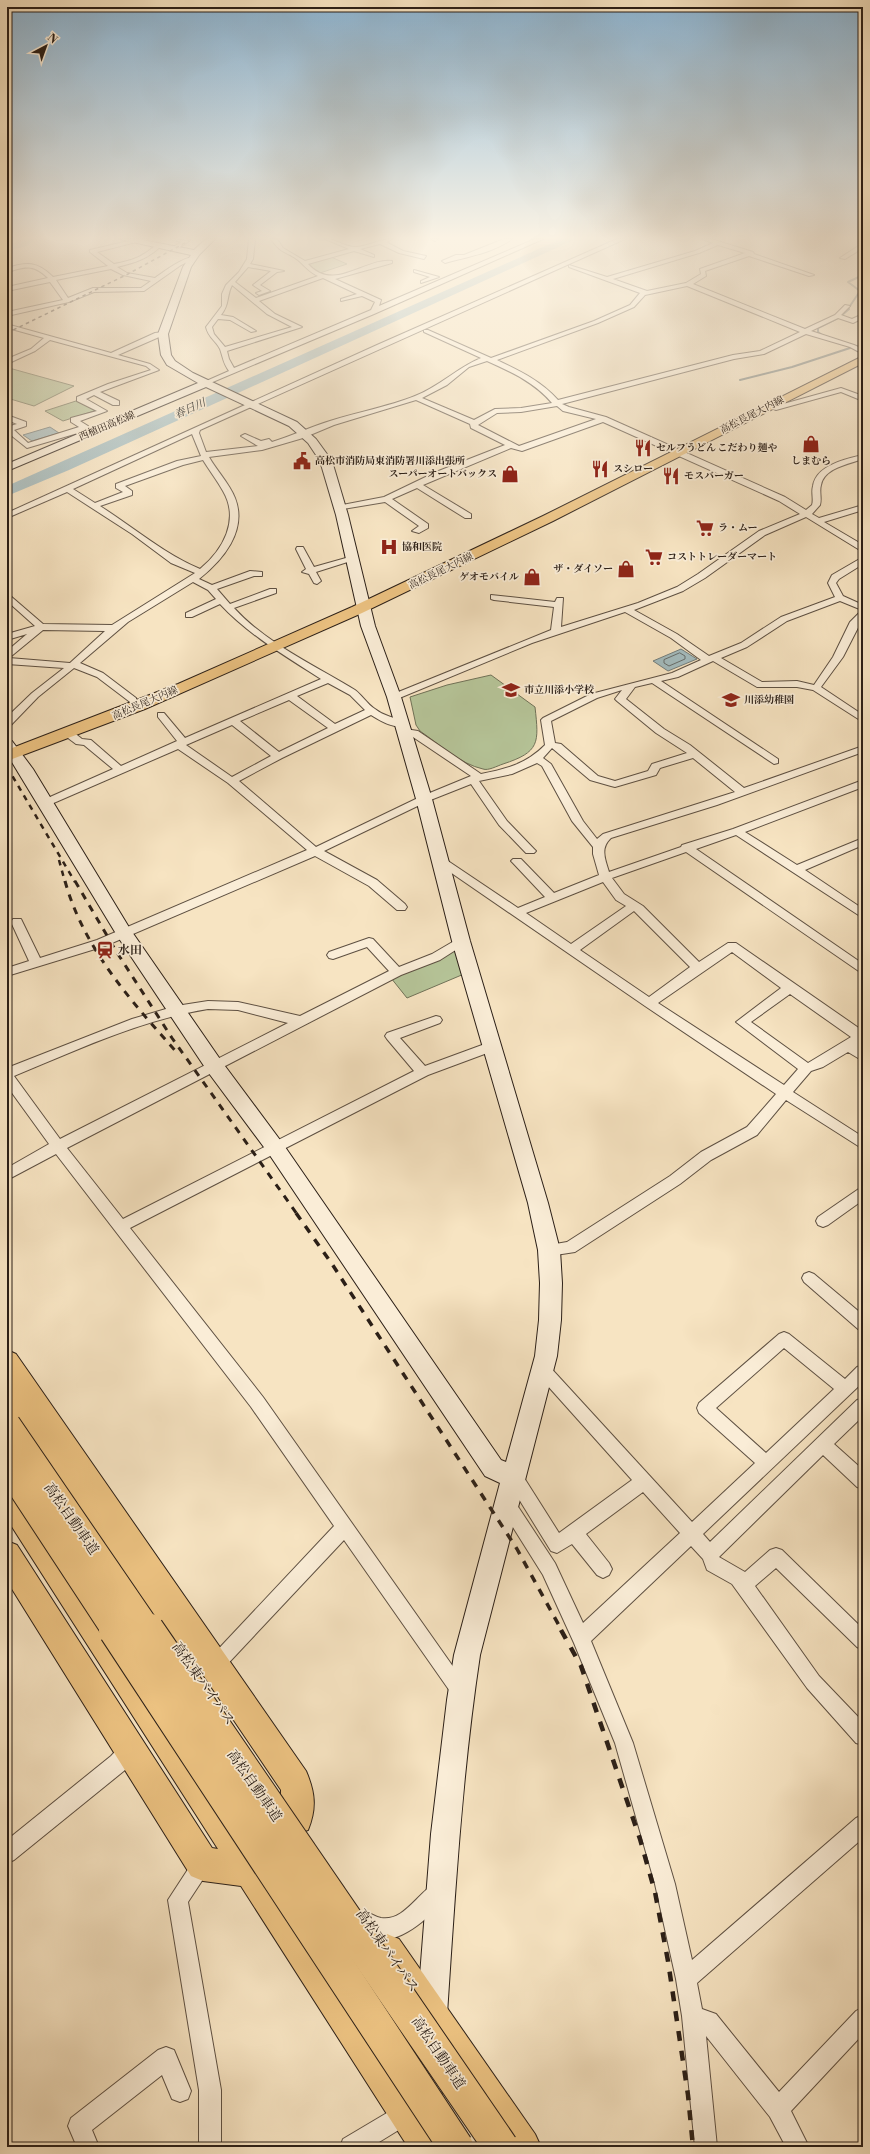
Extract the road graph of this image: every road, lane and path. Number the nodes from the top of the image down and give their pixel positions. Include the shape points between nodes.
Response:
1 (47, 340) edge
2 (55, 340) edge
3 (145, 340) edge
4 (163, 340) edge
5 (216, 340) edge
6 (258, 340) edge
7 (309, 340) edge
8 (396, 340) edge
9 (445, 340) edge
10 (546, 340) edge
11 (791, 340) edge
12 (831, 340) edge
13 (224, 350) junction
14 (863, 352) edge
15 (111, 355) junction
16 (490, 359) junction
17 (863, 359) edge
18 (7, 362) edge
19 (234, 371) junction
20 (208, 385) junction
21 (96, 393) junction
22 (417, 398) junction
23 (863, 399) edge
24 (116, 403) dead end
25 (557, 403) junction
26 (252, 404) junction
27 (771, 406) junction
28 (7, 417) edge
29 (603, 419) junction
30 (474, 423) junction
31 (8, 430) edge
32 (89, 430) junction
33 (197, 430) junction
34 (270, 432) dead end
35 (303, 432) junction
36 (245, 436) dead end
37 (279, 438) junction
38 (511, 445) junction
39 (673, 452) junction
40 (204, 456) junction
41 (863, 457) edge
42 (7, 468) edge
43 (417, 485) junction
44 (68, 489) junction
45 (386, 499) junction
46 (93, 506) junction
47 (863, 507) edge
48 (340, 508) junction
49 (806, 514) junction
50 (7, 516) edge
51 (468, 516) dead end
52 (818, 521) junction
53 (416, 531) dead end
54 (863, 548) edge
55 (300, 549) dead end
56 (353, 560) junction
57 (863, 560) edge
58 (309, 571) junction
59 (202, 573) junction
60 (259, 574) dead end
61 (193, 579) junction
62 (317, 581) dead end
63 (211, 588) junction
64 (273, 591) dead end
65 (7, 596) edge
66 (494, 597) dead end
67 (840, 598) junction
68 (223, 599) junction
69 (363, 602) junction
70 (229, 607) junction
71 (863, 608) edge
72 (626, 609) junction
73 (863, 613) edge
74 (189, 615) dead end
75 (41, 627) junction
76 (113, 628) junction
77 (556, 631) junction
78 (7, 637) edge
79 (272, 644) junction
80 (7, 656) edge
81 (711, 659) junction
82 (7, 661) edge
83 (72, 666) junction
84 (328, 679) junction
85 (655, 681) junction
86 (631, 686) junction
87 (816, 688) junction
88 (290, 696) junction
89 (394, 697) junction
90 (133, 700) junction
91 (371, 711) junction
92 (161, 715) dead end
93 (863, 719) edge
94 (233, 721) junction
95 (7, 723) edge
96 (402, 727) junction
97 (334, 728) junction
98 (68, 733) junction
99 (182, 744) junction
100 (550, 745) junction
101 (863, 749) edge
102 (9, 750) edge
103 (695, 754) junction
104 (278, 756) junction
105 (537, 759) junction
106 (774, 761) dead end
107 (121, 770) junction
108 (476, 778) junction
109 (232, 781) junction
110 (863, 783) edge
111 (742, 792) junction
112 (424, 799) junction
113 (45, 803) junction
114 (737, 831) junction
115 (863, 841) edge
116 (598, 845) junction
117 (686, 847) junction
118 (530, 851) dead end
119 (315, 852) junction
120 (438, 859) junction
121 (517, 861) dead end
122 (796, 870) junction
123 (605, 877) junction
124 (552, 898) junction
125 (401, 906) dead end
126 (633, 906) junction
127 (860, 908) edge
128 (518, 912) junction
129 (17, 922) dead end
130 (124, 933) junction
131 (461, 941) junction
132 (573, 949) junction
133 (333, 955) dead end
134 (36, 963) junction
135 (698, 968) junction
136 (863, 970) edge
137 (7, 972) edge
138 (397, 972) junction
139 (790, 988) junction
140 (649, 1003) junction
141 (176, 1010) junction
142 (436, 1020) dead end
143 (302, 1021) junction
144 (862, 1037) edge
145 (848, 1045) junction
146 (493, 1046) junction
147 (863, 1056) edge
148 (216, 1067) junction
149 (806, 1068) junction
150 (423, 1072) junction
151 (8, 1078) edge
152 (784, 1091) junction
153 (863, 1144) edge
154 (58, 1146) junction
155 (276, 1149) junction
156 (7, 1175) edge
157 (863, 1192) edge
158 (823, 1221) dead end
159 (122, 1226) junction
160 (549, 1250) junction
161 (809, 1278) dead end
162 (863, 1324) edge
163 (7, 1362) edge
164 (543, 1370) junction
165 (863, 1372) edge
166 (845, 1389) junction
167 (7, 1398) edge
168 (863, 1405) edge
169 (7, 1425) edge
170 (823, 1444) junction
171 (766, 1463) junction
172 (7, 1465) edge
173 (514, 1478) junction
174 (644, 1481) junction
175 (863, 1481) edge
176 (7, 1494) edge
177 (508, 1505) junction
178 (345, 1527) junction
179 (574, 1533) junction
180 (691, 1533) junction
181 (7, 1554) edge
182 (710, 1554) junction
183 (50, 1560) junction
184 (603, 1569) dead end
185 (22, 1579) junction
186 (739, 1579) junction
187 (581, 1638) junction
188 (863, 1641) edge
189 (215, 1665) junction
190 (461, 1692) junction
191 (863, 1736) edge
192 (131, 1749) junction
193 (296, 1818) junction
194 (863, 1825) edge
195 (7, 1852) edge
196 (203, 1864) junction
197 (250, 1870) junction
198 (441, 1888) junction
199 (367, 1922) junction
200 (686, 1979) junction
201 (432, 2015) junction
202 (694, 2016) junction
203 (863, 2018) edge
204 (180, 2091) dead end
205 (778, 2109) junction
206 (420, 2135) edge
207 (88, 2147) edge
208 (210, 2147) edge
209 (351, 2147) edge
210 (456, 2147) edge
211 (501, 2147) edge
212 (522, 2147) edge
213 (706, 2147) edge
214 (798, 2147) edge

1 - 18 street via 33,350
2 - 15 street
3 - 15 street
4 - 20 street via 163,348 171,363
5 - 13 street
6 - 13 street
7 - 19 street
8 - 26 street
9 - 16 street
10 - 16 street
11 - 25 street via 762,353 733,357
12 - 14 street
13 - 19 street via 227,364
14 - 39 main road, 高松長尾大内線
15 - 21 street via 156,370 110,385
16 - 22 street via 467,366 445,384
16 - 25 street via 543,388
17 - 27 main road, 高松長尾大内線
19 - 20 street
20 - 26 street
20 - 32 street, 西植田高松線
21 - 24 street
21 - 32 street via 80,399 103,411 74,420
22 - 30 street
22 - 35 street
23 - 27 street via 841,390 776,408
25 - 29 street via 566,409
25 - 30 street via 521,410 495,411
26 - 33 street
26 - 35 street via 285,419
27 - 39 main road, 高松長尾大内線
28 - 31 street via 23,424
29 - 38 street via 524,448
29 - 39 street
30 - 38 street via 474,426
31 - 32 street via 27,446
32 - 42 street, 西植田高松線
33 - 40 street via 195,433
33 - 44 street
34 - 37 street
35 - 37 street
35 - 40 street via 259,448
35 - 48 street via 326,461
36 - 37 street via 260,444
38 - 43 street
39 - 49 street via 782,499
39 - 69 main road, 高松長尾大内線 via 526,530
40 - 46 street via 119,486 129,492
40 - 59 street via 229,493 234,504 234,519 231,535 224,550 212,566
41 - 49 street via 834,466 820,477 816,488 817,503
43 - 45 street
43 - 51 street
44 - 46 street
44 - 50 street
45 - 48 street
45 - 53 street via 425,526
46 - 59 street via 135,532 174,561
47 - 52 street
48 - 56 street
49 - 52 street
49 - 72 street via 762,533 679,590
52 - 54 street
55 - 58 street
56 - 58 street
56 - 69 street
57 - 67 street via 835,577 832,583
58 - 62 street
59 - 61 street
60 - 63 street via 253,573
61 - 63 street
61 - 76 street
63 - 68 street
64 - 70 street
65 - 75 street
66 - 77 street via 560,602
67 - 71 street
67 - 81 street via 794,614 744,645
68 - 70 street
68 - 74 street
69 - 79 main road, 高松長尾大内線
69 - 89 street
70 - 79 street via 240,620
72 - 77 street
72 - 81 street
73 - 87 street via 855,622 838,657
75 - 76 street
75 - 78 street
75 - 80 street
76 - 83 street
77 - 89 street
79 - 84 street
79 - 90 main road, 高松長尾大内線
79 - 98 main road, 高松長尾大内線
81 - 85 street via 674,676
81 - 87 street via 760,686 797,684
82 - 83 street
83 - 90 street via 79,666 100,675
83 - 95 street via 36,694
84 - 88 street
84 - 91 street via 353,692
85 - 86 street
85 - 106 street
86 - 100 street via 594,696 546,720
86 - 103 street via 620,699 660,731
87 - 93 street
88 - 94 street
88 - 97 street
89 - 96 street
90 - 102 main road, 高松長尾大内線
91 - 96 street
91 - 97 street
92 - 99 street
94 - 99 street
94 - 104 street
96 - 108 street
96 - 112 street
97 - 104 street
98 - 102 main road, 高松長尾大内線
98 - 107 street via 80,742 87,742
99 - 107 street
99 - 109 street
100 - 103 street via 557,746 594,778 615,784 652,772 656,766
100 - 105 street
101 - 111 street
102 - 113 street
103 - 111 street
104 - 109 street
105 - 108 street via 508,772
105 - 116 street via 546,764 582,828
107 - 113 street
108 - 112 street
108 - 118 street via 503,823
109 - 119 street
110 - 114 street
111 - 116 street via 622,830 600,841
112 - 119 street
112 - 120 street
113 - 130 street
114 - 117 street
114 - 122 street
115 - 122 street
116 - 123 street
117 - 123 street
117 - 136 street
119 - 125 street via 373,883
119 - 130 street
120 - 128 street
120 - 131 street
121 - 124 street
122 - 127 street
123 - 124 street
123 - 126 street via 620,897
124 - 128 street
126 - 132 street
126 - 135 street
128 - 132 street
129 - 134 street
130 - 134 street
130 - 141 street
131 - 138 street via 436,956
131 - 146 street
132 - 140 street
133 - 138 street via 369,942
134 - 137 street
135 - 139 street via 732,946
135 - 140 street
138 - 143 street
139 - 144 street
139 - 149 street via 742,1022
140 - 152 street
141 - 143 street via 208,1005 238,1006
141 - 148 street
141 - 151 street via 136,1022
142 - 150 street via 391,1036
143 - 148 street
144 - 145 street
145 - 147 street
145 - 149 street via 818,1064
146 - 150 street
146 - 160 street
148 - 154 street
148 - 155 street
149 - 152 street
150 - 155 street
151 - 154 street
152 - 153 street
152 - 160 street via 752,1131 706,1156 675,1180 570,1248
154 - 156 street
154 - 159 street
155 - 159 street
155 - 173 street via 493,1468
157 - 158 street
159 - 178 street via 257,1402
160 - 164 street via 552,1283
161 - 162 street
163 - 189 highway
164 - 173 street
164 - 174 street
165 - 166 street
166 - 171 street
166 - 171 street via 784,1339 706,1408
167 - 193 highway, 高松東バイパス
168 - 170 street
169 - 211 highway, 高松自動車道, bridge
170 - 175 street
170 - 182 street
171 - 180 street
172 - 210 highway, 高松自動車道, bridge
173 - 177 street
173 - 179 street via 557,1546
174 - 179 street
174 - 180 street
176 - 183 highway
177 - 187 street via 549,1569
177 - 190 street via 467,1655
178 - 189 street
178 - 190 street
179 - 184 street
180 - 182 street
180 - 187 street
181 - 185 highway
182 - 186 street via 713,1564
183 - 185 highway
183 - 197 highway
185 - 192 highway
186 - 188 street via 746,1582 776,1556
186 - 191 street via 813,1682
187 - 200 street via 624,1743 664,1884
189 - 193 highway via 295,1782 298,1792
190 - 198 street
192 - 195 street
192 - 196 highway
193 - 199 highway, 高松東バイパス
194 - 200 street
196 - 197 highway
196 - 208 street via 178,1900 210,2090
197 - 206 highway
198 - 199 street via 406,1922 378,1929
198 - 201 street
199 - 201 highway, 高松東バイパス
200 - 202 street
201 - 206 street
201 - 212 highway, 高松東バイパス
202 - 205 street via 708,2022
202 - 213 street
203 - 205 street
204 - 207 street via 166,2058 79,2126
205 - 214 street
206 - 209 street

